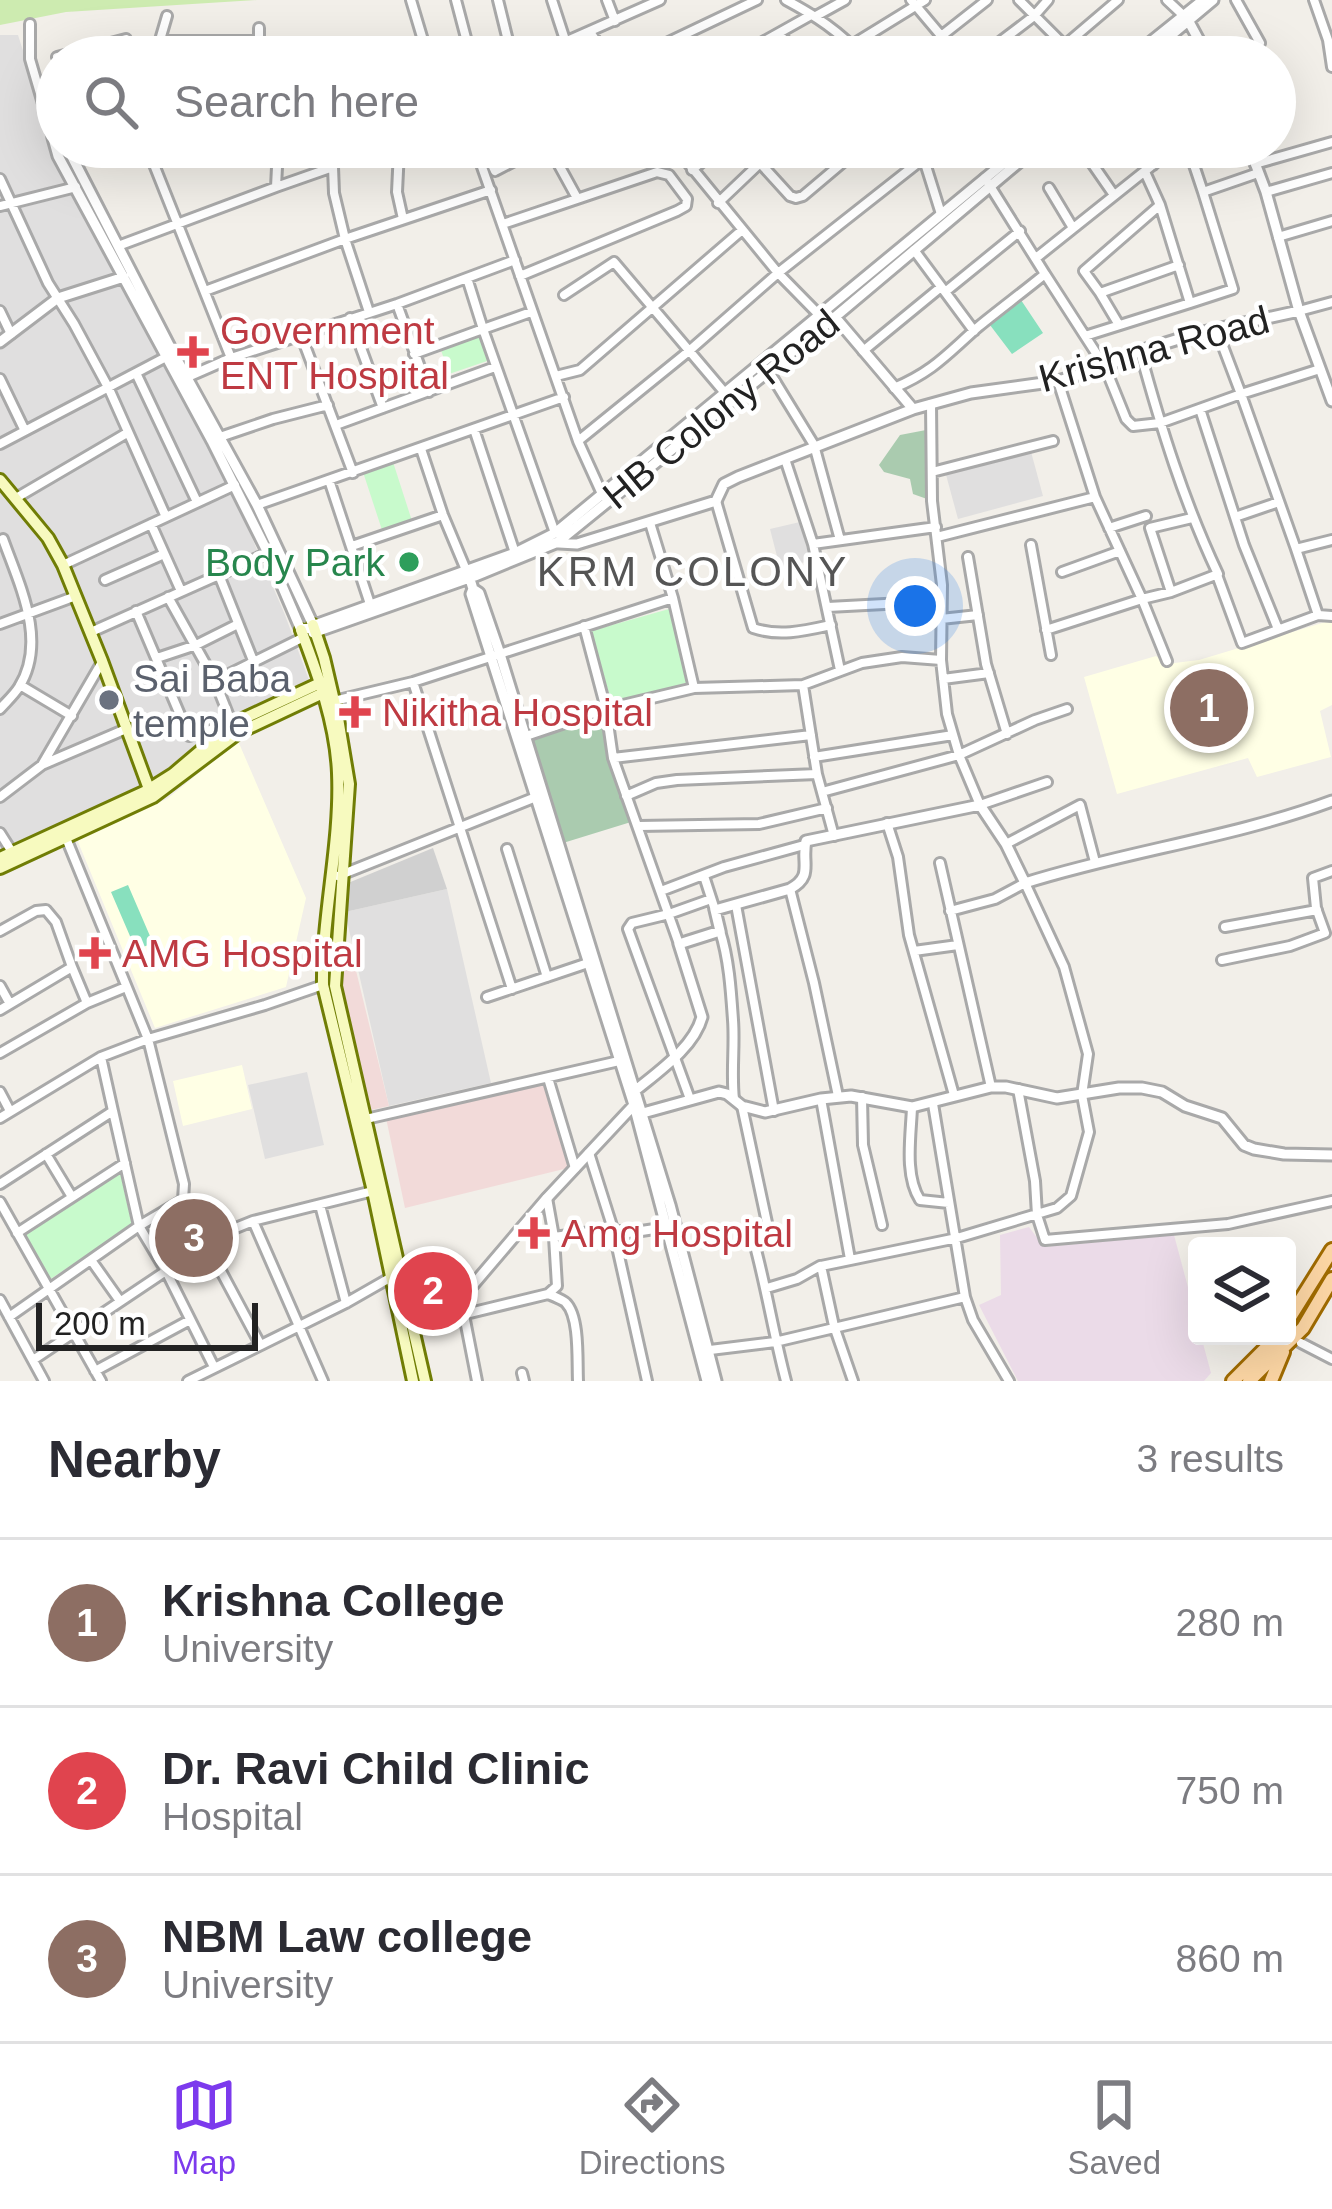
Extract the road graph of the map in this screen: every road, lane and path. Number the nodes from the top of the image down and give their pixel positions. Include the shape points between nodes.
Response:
1 (411, 0) edge
2 (456, 0) edge
3 (498, 0) edge
4 (552, 0) edge
5 (607, 0) edge
6 (660, 0) edge
7 (757, 0) edge
8 (786, 0) edge
9 (845, 0) edge
10 (925, 0) edge
11 (987, 0) edge
12 (1019, 0) edge
13 (1048, 0) edge
14 (1118, 0) edge
15 (1167, 0) edge
16 (1203, 0) edge
17 (1213, 0) edge
18 (1236, 0) edge
19 (1314, 0) edge
20 (914, 4) edge
21 (814, 15) junction
22 (167, 16) dead end
23 (1034, 16) junction
24 (1186, 18) junction
25 (615, 21) junction
26 (30, 24) dead end
27 (260, 28) dead end
28 (590, 32) junction
29 (779, 34) junction
30 (161, 36) edge
31 (259, 36) edge
32 (422, 36) edge
33 (465, 36) edge
34 (507, 36) edge
35 (563, 36) edge
36 (582, 36) edge
37 (593, 36) edge
38 (682, 36) edge
39 (775, 36) edge
40 (781, 36) edge
41 (841, 36) edge
42 (866, 36) edge
43 (939, 36) edge
44 (941, 36) edge
45 (1008, 36) edge
46 (1055, 36) edge
47 (1077, 36) edge
48 (1161, 36) edge
49 (1167, 36) edge
50 (1196, 36) edge
51 (1255, 36) edge
52 (1332, 67) edge
53 (36, 78) edge
54 (1332, 142) edge
55 (1296, 155) edge
56 (65, 168) edge
57 (78, 168) edge
58 (156, 168) edge
59 (277, 168) edge
60 (330, 168) edge
61 (333, 168) edge
62 (398, 168) edge
63 (488, 168) edge
64 (499, 168) edge
65 (560, 168) edge
66 (694, 168) edge
67 (755, 168) edge
68 (765, 168) edge
69 (837, 168) edge
70 (912, 168) edge
71 (928, 168) edge
72 (1006, 168) edge
73 (1095, 168) edge
74 (1149, 168) joint
75 (1195, 168) edge
76 (1257, 169) joint
77 (692, 170) joint
78 (490, 172) junction
79 (1332, 173) edge
80 (0, 179) edge
81 (988, 182) junction
82 (276, 187) junction
83 (76, 188) junction
84 (1049, 188) dead end
85 (491, 190) junction
86 (1203, 192) junction
87 (1266, 192) junction
88 (1114, 196) junction
89 (577, 199) junction
90 (718, 203) junction
91 (5, 204) edge
92 (1160, 205) junction
93 (941, 214) junction
94 (404, 219) junction
95 (1332, 221) edge
96 (178, 223) junction
97 (503, 224) junction
98 (1073, 228) junction
99 (741, 231) junction
100 (1020, 231) junction
101 (1278, 237) junction
102 (345, 239) junction
103 (606, 242) junction
104 (118, 246) junction
105 (914, 249) junction
106 (1036, 258) junction
107 (514, 260) junction
108 (614, 262) junction
109 (1179, 266) junction
110 (778, 274) junction
111 (1045, 274) junction
112 (520, 276) junction
113 (124, 277) junction
114 (466, 278) junction
115 (943, 290) junction
116 (205, 291) junction
117 (1100, 293) junction
118 (564, 296) dead end
119 (58, 298) junction
120 (1332, 302) edge
121 (397, 304) junction
122 (1190, 304) junction
123 (651, 306) junction
124 (0, 310) edge
125 (1299, 310) junction
126 (369, 312) junction
127 (532, 312) junction
128 (350, 318) junction
129 (828, 319) junction
130 (1119, 325) junction
131 (483, 328) junction
132 (1216, 328) junction
133 (974, 331) junction
134 (11, 334) junction
135 (301, 335) junction
136 (1085, 336) junction
137 (0, 342) edge
138 (689, 351) junction
139 (863, 351) junction
140 (1140, 351) junction
141 (414, 354) junction
142 (170, 355) junction
143 (231, 358) junction
144 (495, 367) junction
145 (1105, 367) junction
146 (1321, 369) junction
147 (768, 370) junction
148 (136, 373) junction
149 (556, 376) junction
150 (183, 378) junction
151 (0, 379) edge
152 (1058, 381) junction
153 (894, 388) junction
154 (109, 389) junction
155 (429, 392) junction
156 (1241, 394) junction
157 (728, 397) junction
158 (563, 398) junction
159 (1332, 400) edge
160 (932, 404) junction
161 (328, 405) junction
162 (383, 408) junction
163 (913, 409) junction
164 (1200, 409) junction
165 (515, 414) junction
166 (1160, 423) junction
167 (337, 424) junction
168 (473, 429) junction
169 (25, 431) junction
170 (127, 433) junction
171 (220, 437) junction
172 (1053, 440) dead end
173 (578, 441) junction
174 (0, 445) edge
175 (814, 446) junction
176 (421, 449) junction
177 (784, 459) junction
178 (932, 472) junction
179 (353, 473) junction
180 (0, 480) edge
181 (329, 480) junction
182 (239, 483) junction
183 (1095, 497) junction
184 (16, 498) junction
185 (605, 499) junction
186 (716, 501) junction
187 (197, 502) junction
188 (1279, 502) junction
189 (257, 505) junction
190 (443, 515) junction
191 (1146, 516) dead end
192 (166, 517) junction
193 (1235, 517) junction
194 (1192, 518) junction
195 (151, 524) junction
196 (650, 524) junction
197 (1109, 528) junction
198 (936, 532) junction
199 (557, 538) junction
200 (3, 539) edge
201 (840, 539) junction
202 (1332, 540) edge
203 (812, 544) junction
204 (1031, 545) dead end
205 (352, 546) junction
206 (1296, 549) junction
207 (1120, 551) junction
208 (268, 553) junction
209 (515, 553) junction
210 (164, 554) junction
211 (968, 557) dead end
212 (63, 566) junction
213 (1062, 572) dead end
214 (1218, 574) junction
215 (219, 575) junction
216 (469, 579) junction
217 (105, 580) dead end
218 (181, 591) junction
219 (1171, 592) junction
220 (76, 596) junction
221 (168, 597) junction
222 (674, 598) junction
223 (1142, 599) junction
224 (941, 601) junction
225 (370, 604) junction
226 (828, 607) junction
227 (136, 611) junction
228 (29, 613) junction
229 (978, 615) junction
230 (1318, 615) junction
231 (1332, 616) edge
232 (941, 619) junction
233 (0, 624) edge
234 (238, 624) junction
235 (831, 625) junction
236 (584, 626) junction
237 (1278, 629) junction
238 (1046, 630) junction
239 (308, 631) junction
240 (91, 632) junction
241 (196, 645) junction
242 (1051, 655) dead end
243 (496, 656) junction
244 (157, 658) junction
245 (941, 660) junction
246 (102, 661) junction
247 (1167, 661) dead end
248 (255, 663) junction
249 (840, 670) junction
250 (988, 673) junction
251 (943, 679) junction
252 (214, 681) junction
253 (413, 682) junction
254 (20, 686) junction
255 (803, 686) junction
256 (322, 688) junction
257 (694, 688) junction
258 (334, 701) junction
259 (0, 709) edge
260 (607, 709) junction
261 (1067, 709) dead end
262 (72, 716) junction
263 (126, 729) junction
264 (231, 730) junction
265 (1006, 734) junction
266 (811, 735) junction
267 (953, 735) junction
268 (526, 736) junction
269 (959, 755) junction
270 (814, 757) junction
271 (613, 758) junction
272 (42, 765) junction
273 (817, 774) junction
274 (1047, 782) dead end
275 (822, 792) junction
276 (151, 793) junction
277 (540, 795) junction
278 (626, 796) junction
279 (0, 797) edge
280 (1332, 801) edge
281 (980, 806) junction
282 (826, 808) junction
283 (886, 823) junction
284 (639, 826) junction
285 (461, 828) junction
286 (0, 833) edge
287 (64, 835) junction
288 (834, 836) junction
289 (1006, 844) junction
290 (804, 845) junction
291 (507, 849) dead end
292 (6, 855) edge
293 (1095, 862) junction
294 (940, 863) dead end
295 (0, 868) edge
296 (1332, 872) edge
297 (337, 876) junction
298 (704, 876) junction
299 (1025, 883) junction
300 (790, 890) junction
301 (662, 891) junction
302 (713, 905) junction
303 (736, 905) junction
304 (1317, 910) junction
305 (950, 911) junction
306 (669, 914) junction
307 (1225, 927) dead end
308 (0, 931) edge
309 (721, 931) junction
310 (679, 944) junction
311 (958, 945) junction
312 (914, 951) junction
313 (1222, 960) dead end
314 (588, 963) junction
315 (72, 968) junction
316 (547, 977) junction
317 (323, 985) junction
318 (0, 986) edge
319 (126, 987) junction
320 (512, 989) junction
321 (487, 997) dead end
322 (88, 1003) junction
323 (10, 1004) junction
324 (0, 1010) edge
325 (148, 1039) junction
326 (0, 1053) edge
327 (101, 1057) junction
328 (674, 1058) junction
329 (620, 1061) junction
330 (548, 1078) junction
331 (732, 1078) junction
332 (991, 1087) junction
333 (1018, 1089) junction
334 (636, 1090) junction
335 (0, 1092) edge
336 (719, 1092) junction
337 (954, 1095) junction
338 (1082, 1095) junction
339 (838, 1096) junction
340 (862, 1097) junction
341 (690, 1099) junction
342 (821, 1099) junction
343 (738, 1103) junction
344 (933, 1104) junction
345 (912, 1107) junction
346 (639, 1109) junction
347 (10, 1111) junction
348 (113, 1111) junction
349 (773, 1111) junction
350 (0, 1118) edge
351 (366, 1119) junction
352 (589, 1153) junction
353 (46, 1154) junction
354 (1332, 1155) edge
355 (125, 1163) junction
356 (575, 1168) junction
357 (0, 1184) edge
358 (378, 1190) junction
359 (72, 1197) junction
360 (547, 1198) junction
361 (183, 1199) junction
362 (1332, 1201) edge
363 (0, 1202) edge
364 (950, 1203) junction
365 (320, 1204) junction
366 (1037, 1215) junction
367 (254, 1221) junction
368 (882, 1225) dead end
369 (139, 1226) junction
370 (668, 1227) junction
371 (614, 1228) junction
372 (17, 1233) junction
373 (554, 1237) junction
374 (957, 1238) junction
375 (206, 1240) junction
376 (1331, 1252) edge
377 (850, 1259) junction
378 (91, 1260) junction
379 (819, 1264) junction
380 (166, 1271) junction
381 (397, 1274) junction
382 (1332, 1279) edge
383 (767, 1288) junction
384 (48, 1290) junction
385 (548, 1294) junction
386 (965, 1298) junction
387 (0, 1300) edge
388 (120, 1301) junction
389 (346, 1303) junction
390 (1296, 1308) edge
391 (464, 1315) junction
392 (9, 1317) junction
393 (444, 1319) junction
394 (190, 1320) junction
395 (299, 1325) junction
396 (413, 1326) junction
397 (835, 1327) junction
398 (1296, 1332) edge
399 (74, 1333) junction
400 (1296, 1340) edge
401 (775, 1342) junction
402 (260, 1344) junction
403 (1282, 1345) edge
404 (1285, 1345) edge
405 (1289, 1345) edge
406 (703, 1350) junction
407 (1332, 1359) edge
408 (33, 1360) junction
409 (214, 1367) junction
410 (95, 1371) junction
411 (1007, 1378) edge
412 (44, 1381) edge
413 (101, 1381) edge
414 (188, 1381) edge
415 (322, 1381) edge
416 (413, 1381) edge
417 (425, 1381) edge
418 (477, 1381) edge
419 (578, 1381) edge
420 (647, 1381) edge
421 (711, 1381) edge
422 (785, 1381) edge
423 (853, 1381) edge
424 (992, 1381) edge
425 (1233, 1381) edge
426 (1249, 1381) edge
427 (1271, 1381) edge

1 - 32 street
2 - 33 street
3 - 34 street
4 - 35 street
5 - 25 street
6 - 25 street
7 - 38 street
8 - 21 street
9 - 21 street
10 - 20 street
11 - 44 street
12 - 23 street
13 - 23 street
14 - 47 street
15 - 24 street
16 - 24 street
17 - 24 street
18 - 51 street
19 - 52 street
20 - 42 street
20 - 43 street
21 - 29 street
21 - 41 street
22 - 30 street
23 - 45 street
23 - 46 street
24 - 48 street
24 - 49 street
24 - 50 street
25 - 28 street
26 - 53 street
27 - 31 street
28 - 36 street
28 - 37 street
29 - 39 street
29 - 40 street
54 - 55 street
56 - 83 street
57 - 104 street
58 - 96 street
59 - 82 street
60 - 82 street
61 - 102 street
62 - 94 street
63 - 78 street
64 - 78 street
65 - 89 street
66 - 77 street
67 - 90 street
68 - 69 street via 796,198
70 - 110 street
71 - 93 street
72 - 81 street, HB Colony Road
73 - 88 street
74 - 88 street
74 - 92 street
75 - 86 street
76 - 86 street
76 - 87 street, Krishna Road
77 - 90 street
78 - 85 street
79 - 87 street
80 - 91 street
81 - 93 street
81 - 100 street
81 - 105 street, HB Colony Road
82 - 96 street
83 - 91 street
83 - 113 street
84 - 98 street
85 - 94 street
85 - 97 street
86 - 122 street via 1233,289
87 - 101 street, Krishna Road
88 - 98 street
89 - 97 street
89 - 103 street via 663,172 687,199
90 - 99 street
91 - 119 street
92 - 109 street
92 - 117 street via 1084,271
93 - 129 street
94 - 102 street
95 - 101 street
96 - 104 street
96 - 116 street
97 - 107 street
98 - 106 street
99 - 110 street
99 - 123 street
100 - 106 street
100 - 115 street
101 - 125 street, Krishna Road
102 - 116 street
102 - 126 street
103 - 108 street
103 - 112 street
104 - 142 street
105 - 115 street
105 - 129 street, HB Colony Road
106 - 111 street
107 - 112 street
107 - 114 street
108 - 118 street
108 - 123 street
109 - 117 street
109 - 122 street
110 - 129 street
110 - 138 street
111 - 133 street
111 - 136 street
112 - 127 street
113 - 119 street
113 - 142 street
114 - 121 street
114 - 131 street
115 - 133 street
115 - 139 street
116 - 143 street
117 - 130 street
119 - 134 street
119 - 154 street
120 - 125 street
121 - 126 street
121 - 141 street
122 - 130 street
123 - 138 street
123 - 149 street via 580,370
124 - 134 street
125 - 132 street, Krishna Road
125 - 146 street
126 - 128 street
127 - 131 street
127 - 149 street
128 - 135 street
128 - 162 street
129 - 139 street
129 - 147 street, HB Colony Road
129 - 157 street
130 - 136 street
131 - 141 street
131 - 144 street
132 - 140 street, Krishna Road
132 - 156 street
133 - 153 street via 921,377
134 - 137 street
135 - 143 street
135 - 161 street
136 - 145 street
138 - 157 street
138 - 173 street
139 - 153 street
140 - 145 street, Krishna Road
140 - 166 street
141 - 155 street
142 - 148 street
142 - 150 street
143 - 150 street
144 - 155 street
144 - 165 street
145 - 152 street, Krishna Road
145 - 166 street via 1129,423
146 - 156 street
146 - 159 street
147 - 157 street, HB Colony Road
147 - 175 street
148 - 154 street
148 - 187 street
149 - 158 street
150 - 171 street
150 - 182 street
151 - 169 street
152 - 160 street, Krishna Road
152 - 183 street
153 - 163 street
154 - 169 street
154 - 170 street
155 - 162 street
156 - 164 street
156 - 188 street
157 - 185 street, HB Colony Road
158 - 165 street
158 - 173 street
160 - 163 street, Krishna Road
160 - 178 street
161 - 167 street
161 - 171 street
162 - 167 street
163 - 175 street, Krishna Road
164 - 166 street
164 - 193 street
165 - 168 street
165 - 199 street
166 - 194 street
167 - 179 street
168 - 176 street
168 - 209 street
169 - 174 street
170 - 184 street
170 - 192 street
171 - 182 street
172 - 178 street
173 - 185 street
175 - 177 street, Krishna Road
175 - 201 street
176 - 179 street
176 - 190 street
177 - 186 street, Krishna Road via 724,484
177 - 203 street
178 - 198 street
179 - 181 street
180 - 184 main road
181 - 189 street
181 - 205 street
182 - 187 street
182 - 189 street
182 - 208 street
183 - 197 street
183 - 198 street
184 - 212 main road
185 - 199 street, HB Colony Road
186 - 196 street, Krishna Road
186 - 235 street via 752,628 785,633
187 - 192 street
188 - 193 street
188 - 206 street
189 - 239 street
190 - 205 street
190 - 216 street
191 - 197 street
192 - 195 street
193 - 237 street
194 - 214 street
194 - 219 street via 1150,528
195 - 210 street
195 - 212 street
196 - 199 street, Krishna Road via 577,544
196 - 222 street
197 - 207 street
198 - 201 street
198 - 224 street
199 - 209 street
199 - 216 street, HB Colony Road
200 - 228 street
201 - 203 street
202 - 206 street
203 - 226 street
204 - 238 street
205 - 225 street
206 - 230 street
207 - 213 street
207 - 223 street
208 - 215 street
208 - 239 street
209 - 216 street
210 - 217 street
210 - 218 street
211 - 229 street
212 - 220 main road
214 - 219 street
214 - 237 street via 1242,643
215 - 218 street
215 - 234 street
216 - 225 street
216 - 239 street, HB Colony Road
216 - 243 street
218 - 221 street
219 - 223 street
220 - 228 street
220 - 240 main road
221 - 227 street
221 - 241 street
222 - 236 street
222 - 257 street
223 - 238 street
223 - 247 street
224 - 226 street
224 - 232 street
225 - 239 street
226 - 235 street
227 - 240 street
227 - 244 street
228 - 233 street
228 - 254 street
229 - 232 street
229 - 250 street
230 - 231 street
230 - 237 street
232 - 245 street
234 - 241 street
234 - 248 street
235 - 249 street
236 - 243 street
236 - 260 street
238 - 242 street
239 - 248 street
239 - 256 main road
239 - 258 main road
240 - 246 main road
241 - 244 street
241 - 252 street
243 - 253 street
243 - 268 street
243 - 277 street
244 - 264 street via 189,736
245 - 249 street via 902,657
245 - 251 street
246 - 262 street
246 - 263 main road
248 - 252 street
249 - 255 street
250 - 251 street
250 - 265 street
251 - 267 street
252 - 264 street
253 - 258 street
253 - 285 street
254 - 259 street
254 - 262 street
255 - 257 street
255 - 266 street
256 - 264 main road
256 - 297 main road via 338,775
257 - 260 street
258 - 297 main road via 349,784
260 - 268 street
260 - 271 street
261 - 265 street
262 - 272 street
263 - 272 street
263 - 276 main road
264 - 276 main road
265 - 269 street
266 - 270 street
266 - 271 street
267 - 269 street
267 - 270 street
268 - 277 street
269 - 275 street
269 - 281 street
270 - 273 street
271 - 278 street
272 - 279 street
273 - 275 street
273 - 278 street via 677,779
274 - 281 street
275 - 282 street
276 - 287 main road
277 - 285 street
277 - 314 street
277 - 334 street
278 - 284 street
280 - 293 street
281 - 283 street
281 - 289 street
282 - 284 street via 759,824
282 - 288 street
283 - 288 street
283 - 312 street
284 - 301 street
285 - 297 street
285 - 320 street
286 - 292 street
287 - 292 main road
287 - 295 main road
287 - 319 street
288 - 290 street
289 - 293 street via 1080,805
289 - 299 street
290 - 298 street
290 - 300 street via 805,877
291 - 316 street
293 - 299 street
294 - 305 street
296 - 304 street via 1312,878
297 - 317 main road
297 - 351 main road via 335,986
298 - 301 street
298 - 302 street
299 - 305 street
299 - 338 street via 1064,967 1087,1047
300 - 303 street
300 - 339 street
301 - 306 street
302 - 303 street
302 - 306 street
302 - 309 street
303 - 349 street
304 - 307 street
304 - 313 street via 1322,935
305 - 311 street
306 - 310 street
306 - 328 street via 628,929
308 - 315 street via 46,910
309 - 310 street
309 - 331 street via 734,1019
310 - 328 street via 702,1017
311 - 312 street
311 - 332 street
312 - 337 street
314 - 316 street
314 - 329 street
315 - 322 street
315 - 323 street
316 - 320 street
317 - 325 street
317 - 358 main road
318 - 323 street
319 - 322 street
319 - 325 street
320 - 321 street
322 - 326 street
323 - 324 street
325 - 327 street
325 - 361 street
327 - 347 street
327 - 348 street
328 - 334 street
328 - 341 street
329 - 330 street
329 - 346 street
330 - 351 street
330 - 356 street
331 - 336 street
331 - 343 street
332 - 333 street
332 - 337 street
333 - 338 street
333 - 366 street
334 - 346 street
335 - 347 street
336 - 341 street
336 - 343 street
337 - 344 street
338 - 354 street via 1162,1092 1222,1118 1254,1149
338 - 366 street via 1089,1132 1071,1196
339 - 340 street
339 - 342 street
340 - 345 street
340 - 368 street via 863,1145
341 - 346 street
342 - 349 street
342 - 377 street
343 - 349 street
343 - 383 street via 769,1232 755,1242
344 - 345 street
344 - 364 street
345 - 364 street via 914,1192
346 - 352 street
346 - 370 street
346 - 406 street
347 - 350 street
348 - 353 street
348 - 355 street
351 - 358 main road
352 - 356 street
352 - 371 street
353 - 357 street
353 - 359 street
355 - 359 street
355 - 369 street
356 - 360 street
358 - 365 street
358 - 381 main road
359 - 372 street
360 - 373 street
360 - 393 street
361 - 369 street
361 - 375 street
362 - 366 street via 1228,1224 1052,1241 1042,1238
363 - 372 street
364 - 374 street
365 - 367 street
365 - 389 street
366 - 374 street
367 - 375 street
367 - 395 street
369 - 378 street
369 - 380 street
370 - 371 street
370 - 406 street
371 - 373 street
371 - 420 street
372 - 384 street
373 - 385 street via 558,1283
374 - 377 street
374 - 386 street
375 - 380 street
375 - 402 street
376 - 390 main road
377 - 379 street
378 - 384 street
378 - 388 street
379 - 383 street
379 - 397 street
380 - 388 street
380 - 394 street
381 - 389 street
381 - 396 main road
381 - 416 main road
382 - 398 main road
383 - 401 street
384 - 392 street
384 - 399 street
385 - 391 street
385 - 419 street via 570,1308
386 - 397 street
386 - 411 street
387 - 392 street
388 - 399 street
389 - 395 street
391 - 393 street
391 - 418 street
392 - 408 street
393 - 396 street
394 - 409 street
394 - 410 street
395 - 402 street
395 - 415 street
396 - 417 main road
397 - 401 street
397 - 423 street
399 - 408 street
399 - 410 street
400 - 407 street
401 - 406 street
401 - 422 street
402 - 409 street
403 - 425 main road
404 - 426 main road
405 - 427 main road
406 - 421 street
408 - 412 street
409 - 414 street
410 - 413 street
411 - 424 street

